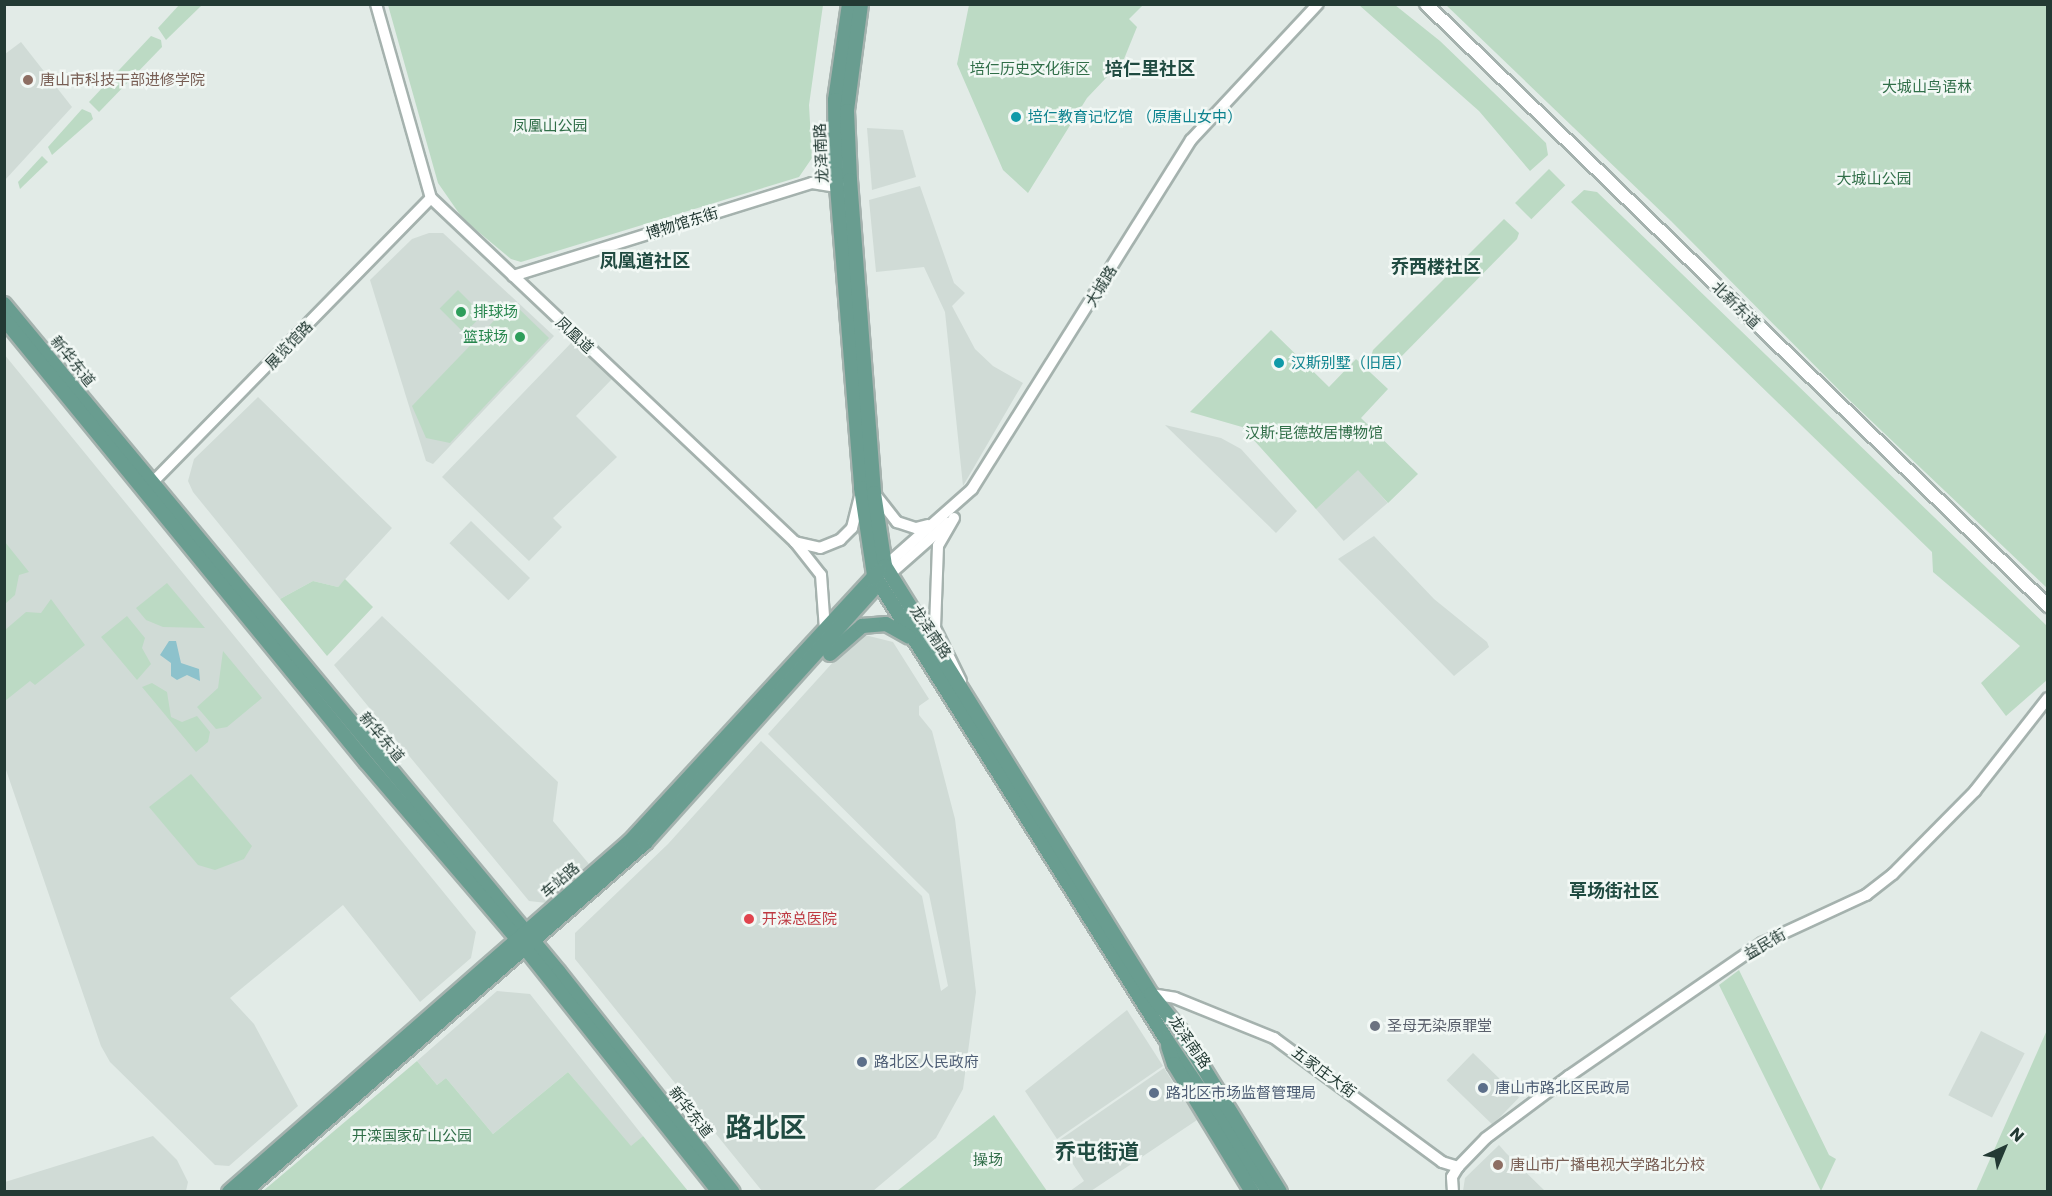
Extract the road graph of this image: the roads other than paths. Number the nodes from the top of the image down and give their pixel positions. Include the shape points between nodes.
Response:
1 (376, 4) edge
2 (849, 4) edge
3 (861, 4) edge
4 (1318, 4) edge
5 (1425, 4) edge
6 (845, 190) junction
7 (430, 198) junction
8 (513, 276) junction
9 (4, 304) edge
10 (4, 319) edge
11 (149, 487) junction
12 (868, 490) junction
13 (956, 509) junction
14 (795, 542) junction
15 (887, 570) junction
16 (875, 580) junction
17 (2048, 606) edge
18 (825, 630) junction
19 (924, 650) junction
20 (817, 656) junction
21 (965, 696) junction
22 (2048, 699) edge
23 (525, 941) junction
24 (1151, 994) junction
25 (1180, 1030) junction
26 (1166, 1039) junction
27 (1458, 1167) junction
28 (229, 1191) edge
29 (244, 1191) edge
30 (719, 1191) edge
31 (733, 1191) edge
32 (1252, 1191) edge
33 (1269, 1191) edge
34 (1280, 1191) edge
35 (1292, 1191) edge
36 (1453, 1191) edge

1 - 7 street
2 - 6 main road, 龙泽南路 via 835,100
3 - 6 main road, 龙泽南路 via 847,111
4 - 13 street, 大城路 via 1191,140 1037,392
5 - 17 main road, 北新东道
6 - 8 street, 博物馆东街 via 812,183
6 - 12 main road, 龙泽南路
7 - 8 street, 凤凰道
7 - 11 street, 展览馆路
8 - 14 street, 凤凰道
9 - 11 main road, 新华东道
10 - 11 main road, 新华东道
11 - 23 main road, 新华东道
12 - 13 street via 906,527 926,526
12 - 14 street via 855,520 840,540 820,548
12 - 15 main road, 龙泽南路
12 - 16 main road, 龙泽南路
13 - 15 street
13 - 21 street via 938,546 935,628
14 - 18 street, 凤凰道 via 821,575
15 - 16 main road, 车站路
15 - 21 main road, 龙泽南路
16 - 18 main road, 车站路
16 - 19 main road, 龙泽南路
16 - 20 main road, 车站路
18 - 23 main road, 车站路 via 630,841
19 - 20 main road via 895,626 874,624 853,629 829,655
19 - 26 main road, 龙泽南路
20 - 23 main road, 车站路 via 645,843
21 - 24 main road, 龙泽南路
22 - 27 street, 益民街 via 1975,791 1893,874 1866,895 1752,950 1506,1122
23 - 28 main road, 车站路
23 - 29 main road, 车站路
23 - 30 main road, 新华东道
23 - 31 main road, 新华东道
24 - 25 main road, 龙泽南路
24 - 27 street, 五家庄大街 via 1175,998 1290,1047 1442,1162
25 - 34 main road, 龙泽南路
25 - 35 main road via 1199,1047
26 - 32 main road via 1174,1064
26 - 33 main road, 龙泽南路
27 - 36 street via 1452,1177

